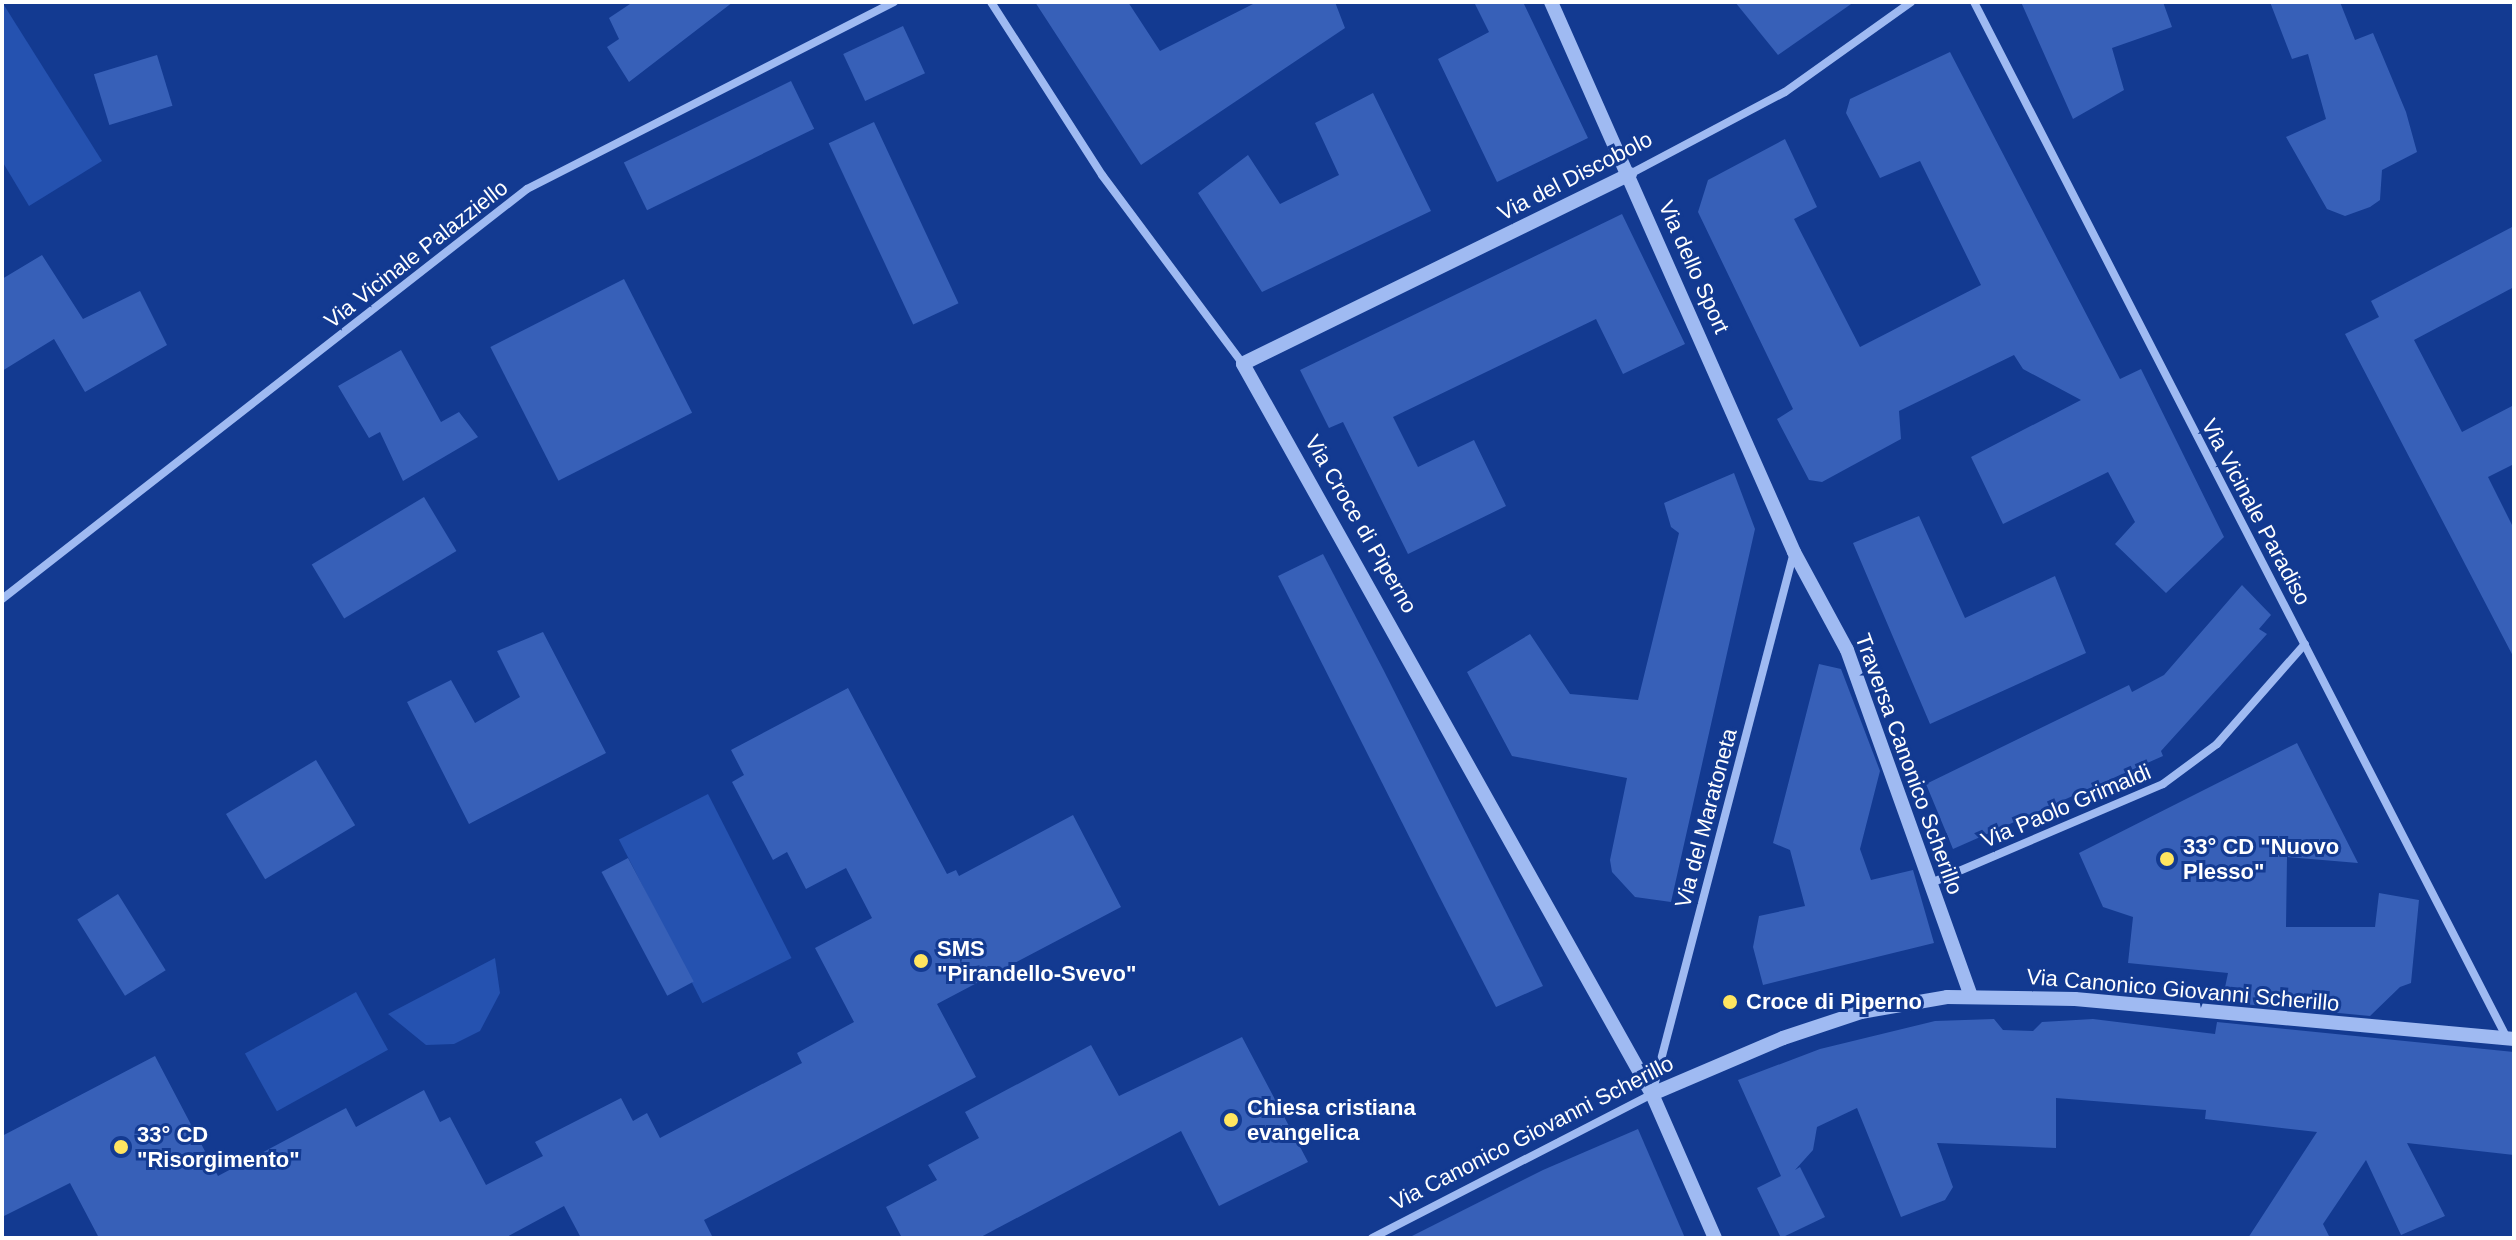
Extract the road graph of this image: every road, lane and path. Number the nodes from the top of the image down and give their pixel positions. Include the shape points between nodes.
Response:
1 (894, 2) edge
2 (991, 2) edge
3 (1551, 2) edge
4 (1911, 2) edge
5 (1974, 2) edge
6 (1630, 174) junction
7 (1243, 364) junction
8 (1794, 552) junction
9 (2, 599) edge
10 (2305, 644) junction
11 (1931, 883) junction
12 (1971, 997) junction
13 (2510, 1039) edge
14 (1652, 1094) junction
15 (1372, 1238) edge
16 (1715, 1238) edge

1 - 9 street, Via Vicinale Palazziello via 527,189
2 - 7 street, Via Croce di Piperno via 1102,175
3 - 6 street, Via dello Sport
4 - 6 street, Via del Discobolo via 1785,92
5 - 10 street, Via Vicinale Paradiso
6 - 7 street, Via del Discobolo
6 - 8 street, Via dello Sport
7 - 14 street, Via Croce di Piperno
8 - 11 street, Traversa Canonico Scherillo via 1847,650
8 - 14 street, Via del Maratoneta
10 - 11 street, Via Paolo Grimaldi via 2217,744 2163,784
10 - 13 street, Via Vicinale Paradiso
11 - 12 street, Traversa Canonico Scherillo
12 - 13 street, Via Canonico Giovanni Scherillo via 2075,999
12 - 14 street, Via Canonico Giovanni Scherillo via 1861,1012 1783,1038
14 - 15 street, Via Canonico Giovanni Scherillo
14 - 16 street, Via Croce di Piperno

